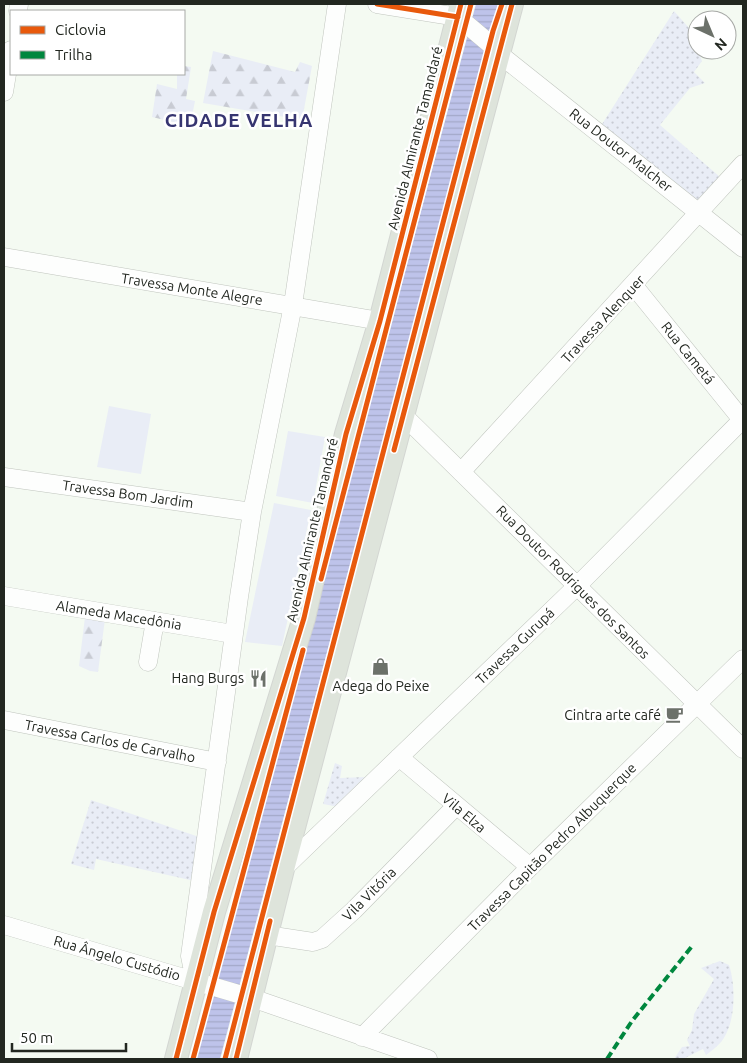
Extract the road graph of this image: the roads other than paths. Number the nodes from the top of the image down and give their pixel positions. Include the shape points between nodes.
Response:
1 (337, 4) edge
2 (377, 4) edge
3 (512, 4) edge
4 (461, 15) edge
5 (494, 48) junction
6 (8, 57) edge
7 (4, 92) edge
8 (743, 164) edge
9 (699, 213) junction
10 (743, 248) edge
11 (4, 258) edge
12 (634, 286) junction
13 (293, 305) junction
14 (380, 321) junction
15 (403, 415) junction
16 (743, 420) edge
17 (461, 472) junction
18 (4, 477) edge
19 (252, 512) junction
20 (577, 586) junction
21 (4, 596) edge
22 (155, 621) junction
23 (234, 634) junction
24 (743, 659) edge
25 (148, 662) dead end
26 (697, 705) junction
27 (4, 720) edge
28 (743, 749) edge
29 (399, 757) junction
30 (216, 762) junction
31 (455, 807) junction
32 (530, 867) junction
33 (283, 869) junction
34 (4, 924) edge
35 (267, 934) junction
36 (204, 983) junction
37 (247, 996) junction
38 (362, 1037) junction
39 (176, 1059) edge
40 (236, 1059) edge
41 (428, 1059) edge

1 - 13 street, Avenida Almirante Tamandaré
2 - 4 street
3 - 5 main road
4 - 5 street, Rua Doutor Malcher
4 - 14 main road, Avenida Almirante Tamandaré
5 - 9 street, Rua Doutor Malcher
5 - 15 main road
6 - 7 street
8 - 9 street, Travessa Alenquer
9 - 10 street, Rua Doutor Malcher
9 - 12 street, Travessa Alenquer
11 - 13 street, Travessa Monte Alegre
12 - 16 street, Rua Cametá
12 - 17 street, Travessa Alenquer
13 - 14 street, Travessa Monte Alegre
13 - 19 street, Avenida Almirante Tamandaré
14 - 36 main road, Avenida Almirante Tamandaré via 346,434 304,618 216,905
15 - 17 street, Rua Doutor Rodrigues dos Santos
15 - 33 main road
16 - 20 street, Travessa Gurupá
17 - 20 street, Rua Doutor Rodrigues dos Santos
18 - 19 street, Travessa Bom Jardim
19 - 23 street, Avenida Almirante Tamandaré
20 - 26 street, Rua Doutor Rodrigues dos Santos
20 - 29 street, Travessa Gurupá
21 - 22 street, Alameda Macedônia
22 - 23 street, Alameda Macedônia
22 - 25 street
23 - 30 street, Avenida Almirante Tamandaré
24 - 26 street, Travessa Capitão Pedro Albuquerque
26 - 28 street, Rua Doutor Rodrigues dos Santos
26 - 32 street, Travessa Capitão Pedro Albuquerque
27 - 30 street, Travessa Carlos de Carvalho
29 - 31 street, Vila Elza
29 - 33 street, Travessa Gurupá
30 - 36 street, Avenida Almirante Tamandaré via 190,956
31 - 32 street, Vila Elza
31 - 35 street, Vila Vitória via 354,910 322,938 313,942
32 - 38 street, Travessa Capitão Pedro Albuquerque
33 - 35 main road
34 - 36 street, Rua Ângelo Custódio
35 - 37 main road
36 - 37 street, Rua Ângelo Custódio
36 - 39 main road, Avenida Almirante Tamandaré
37 - 38 street, Rua Ângelo Custódio
37 - 40 main road
38 - 41 street, Rua Ângelo Custódio

